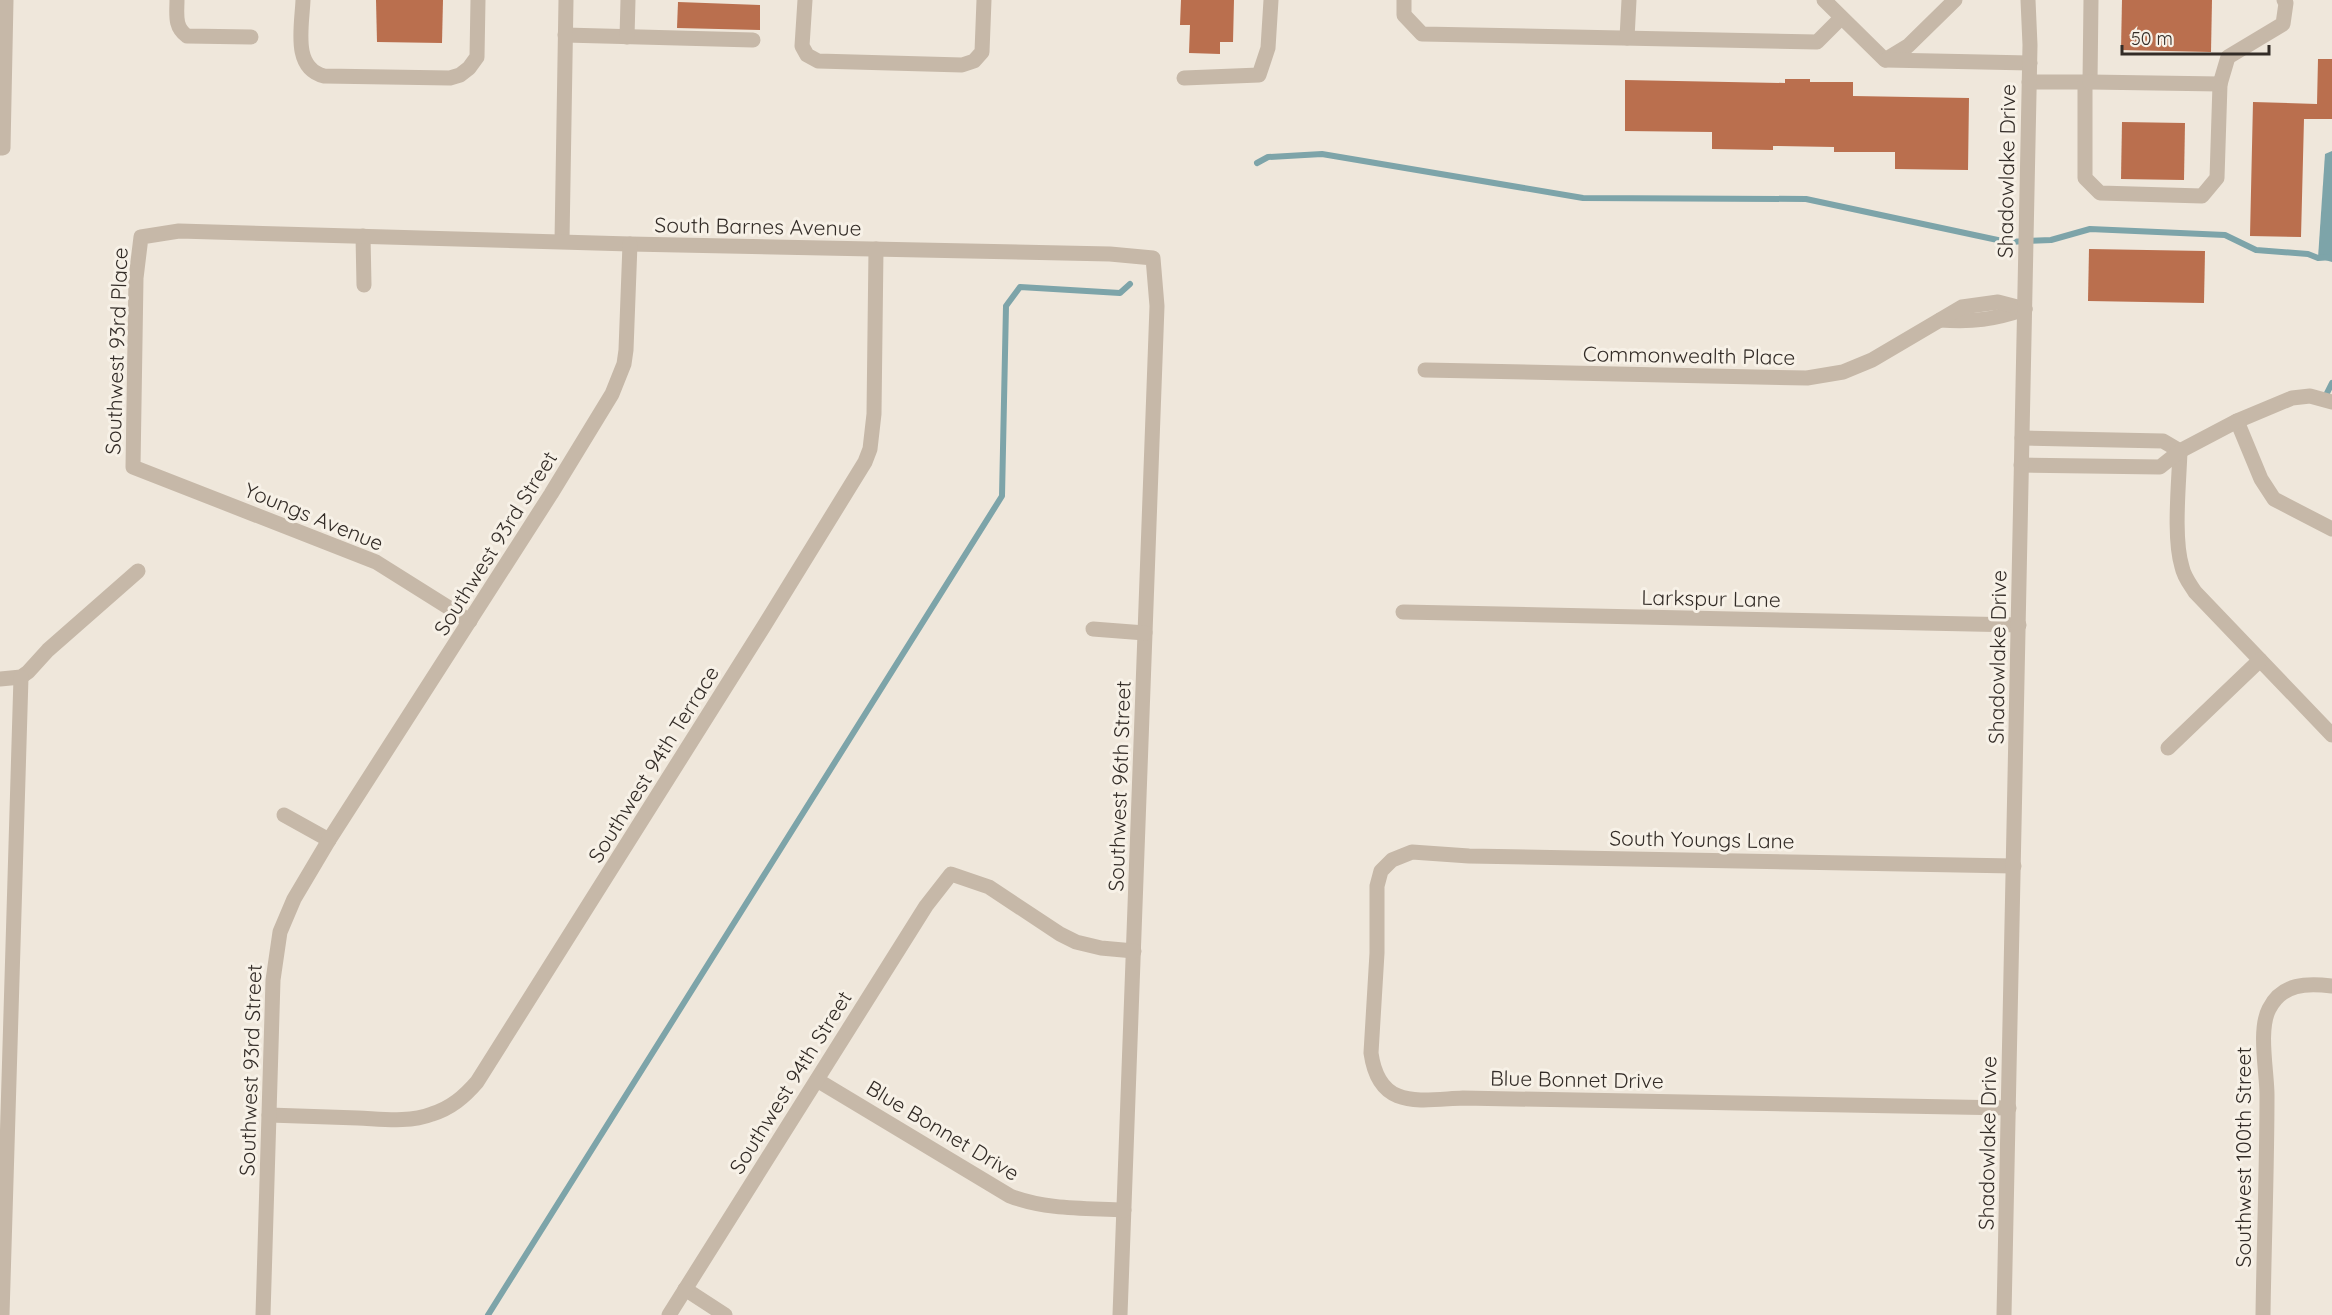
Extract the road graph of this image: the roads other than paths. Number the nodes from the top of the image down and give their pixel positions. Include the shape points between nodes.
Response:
1 (6, 0) edge
2 (177, 0) edge
3 (303, 0) edge
4 (478, 0) edge
5 (566, 0) edge
6 (628, 0) edge
7 (805, 0) edge
8 (984, 0) edge
9 (1271, 0) edge
10 (1404, 0) edge
11 (1629, 0) edge
12 (1824, 0) edge
13 (1955, 0) edge
14 (2028, 0) edge
15 (2091, 0) edge
16 (2284, 0) edge
17 (1841, 18) junction
18 (566, 35) junction
19 (250, 37) dead end
20 (627, 37) junction
21 (1628, 38) junction
22 (753, 40) dead end
23 (1885, 60) junction
24 (2030, 63) junction
25 (1184, 78) dead end
26 (2029, 82) junction
27 (2087, 82) junction
28 (2220, 84) junction
29 (0, 148) edge
30 (363, 236) junction
31 (141, 237) joint
32 (562, 241) junction
33 (630, 244) junction
34 (876, 249) junction
35 (1153, 258) joint
36 (364, 285) dead end
37 (2025, 309) junction
38 (1425, 370) dead end
39 (2332, 402) edge
40 (2236, 421) junction
41 (2022, 438) junction
42 (2108, 440) junction
43 (2180, 451) junction
44 (2107, 464) junction
45 (2021, 465) junction
46 (133, 467) joint
47 (2332, 529) edge
48 (138, 571) dead end
49 (1403, 612) dead end
50 (470, 621) junction
51 (2019, 625) junction
52 (1093, 629) dead end
53 (1145, 633) junction
54 (2260, 660) junction
55 (21, 677) junction
56 (0, 679) edge
57 (2332, 735) edge
58 (2168, 748) dead end
59 (284, 815) dead end
60 (329, 840) junction
61 (1392, 860) joint
62 (2014, 866) junction
63 (1134, 951) junction
64 (2332, 986) edge
65 (817, 1080) junction
66 (2008, 1108) junction
67 (270, 1115) junction
68 (1124, 1210) junction
69 (685, 1290) junction
70 (2, 1315) edge
71 (263, 1315) edge
72 (669, 1315) edge
73 (725, 1315) edge
74 (1120, 1315) edge
75 (2004, 1315) edge
76 (2263, 1315) edge

1 - 29 street
2 - 19 street via 177,23 186,36
3 - 4 street via 302,54 309,70 316,74 450,78 469,68 477,57
5 - 18 street
6 - 20 street
7 - 8 street via 802,46 807,55 818,61 962,65 974,61 982,52
9 - 25 street via 1268,48 1259,75
10 - 21 street via 1404,15 1422,34
11 - 21 street
12 - 17 street
13 - 23 street via 1908,46
14 - 24 street, Shadowlake Drive
15 - 27 street
16 - 28 street via 2283,24 2228,57
17 - 21 street via 1816,42
17 - 23 street
18 - 20 street
18 - 32 street
20 - 22 street
23 - 24 street
24 - 26 street, Shadowlake Drive
26 - 27 street
26 - 37 street, Shadowlake Drive
27 - 28 street
27 - 28 street via 2085,178 2100,194 2202,196 2217,178
30 - 31 street, South Barnes Avenue via 179,231
30 - 32 street, South Barnes Avenue
30 - 36 street
31 - 46 street, Southwest 93rd Place via 136,278
32 - 33 street, South Barnes Avenue
33 - 34 street, South Barnes Avenue
33 - 50 street, Southwest 93rd Street via 626,350 617,381
34 - 35 street, South Barnes Avenue
34 - 67 street, Southwest 94th Terrace via 874,414 865,462 477,1082 463,1098 421,1117
35 - 53 street, Southwest 96th Street via 1157,306
37 - 38 street, Commonwealth Place via 1998,302 1962,307 1857,366 1807,378
37 - 41 street, Shadowlake Drive
39 - 40 street via 2310,396 2292,398
40 - 43 street
40 - 47 street via 2274,499
41 - 42 street
41 - 45 street, Shadowlake Drive
42 - 43 street via 2163,441
42 - 44 street
43 - 44 street via 2160,466
43 - 54 street via 2178,546 2182,568 2195,592
44 - 45 street
45 - 51 street, Shadowlake Drive
46 - 50 street, Youngs Avenue via 376,562
48 - 55 street
49 - 51 street, Larkspur Lane
50 - 60 street, Southwest 93rd Street
51 - 62 street, Shadowlake Drive
52 - 53 street
53 - 63 street, Southwest 96th Street
54 - 57 street
54 - 58 street
55 - 56 street
55 - 70 street
59 - 60 street
60 - 67 street, Southwest 93rd Street via 294,899 280,932 273,980
61 - 62 street, South Youngs Lane via 1422,852
61 - 66 street, Blue Bonnet Drive via 1381,871 1377,886 1371,1053 1378,1080 1402,1098
62 - 66 street, Shadowlake Drive
63 - 65 street, Southwest 94th Street via 1076,942 989,887 951,874 926,906
63 - 68 street, Southwest 96th Street
64 - 76 street, Southwest 100th Street via 2295,986 2280,993 2266,1015
65 - 68 street, Blue Bonnet Drive via 1010,1196 1056,1207
65 - 69 street, Southwest 94th Street
66 - 75 street, Shadowlake Drive
67 - 71 street, Southwest 93rd Street
68 - 74 street, Southwest 96th Street
69 - 72 street, Southwest 94th Street
69 - 73 street

